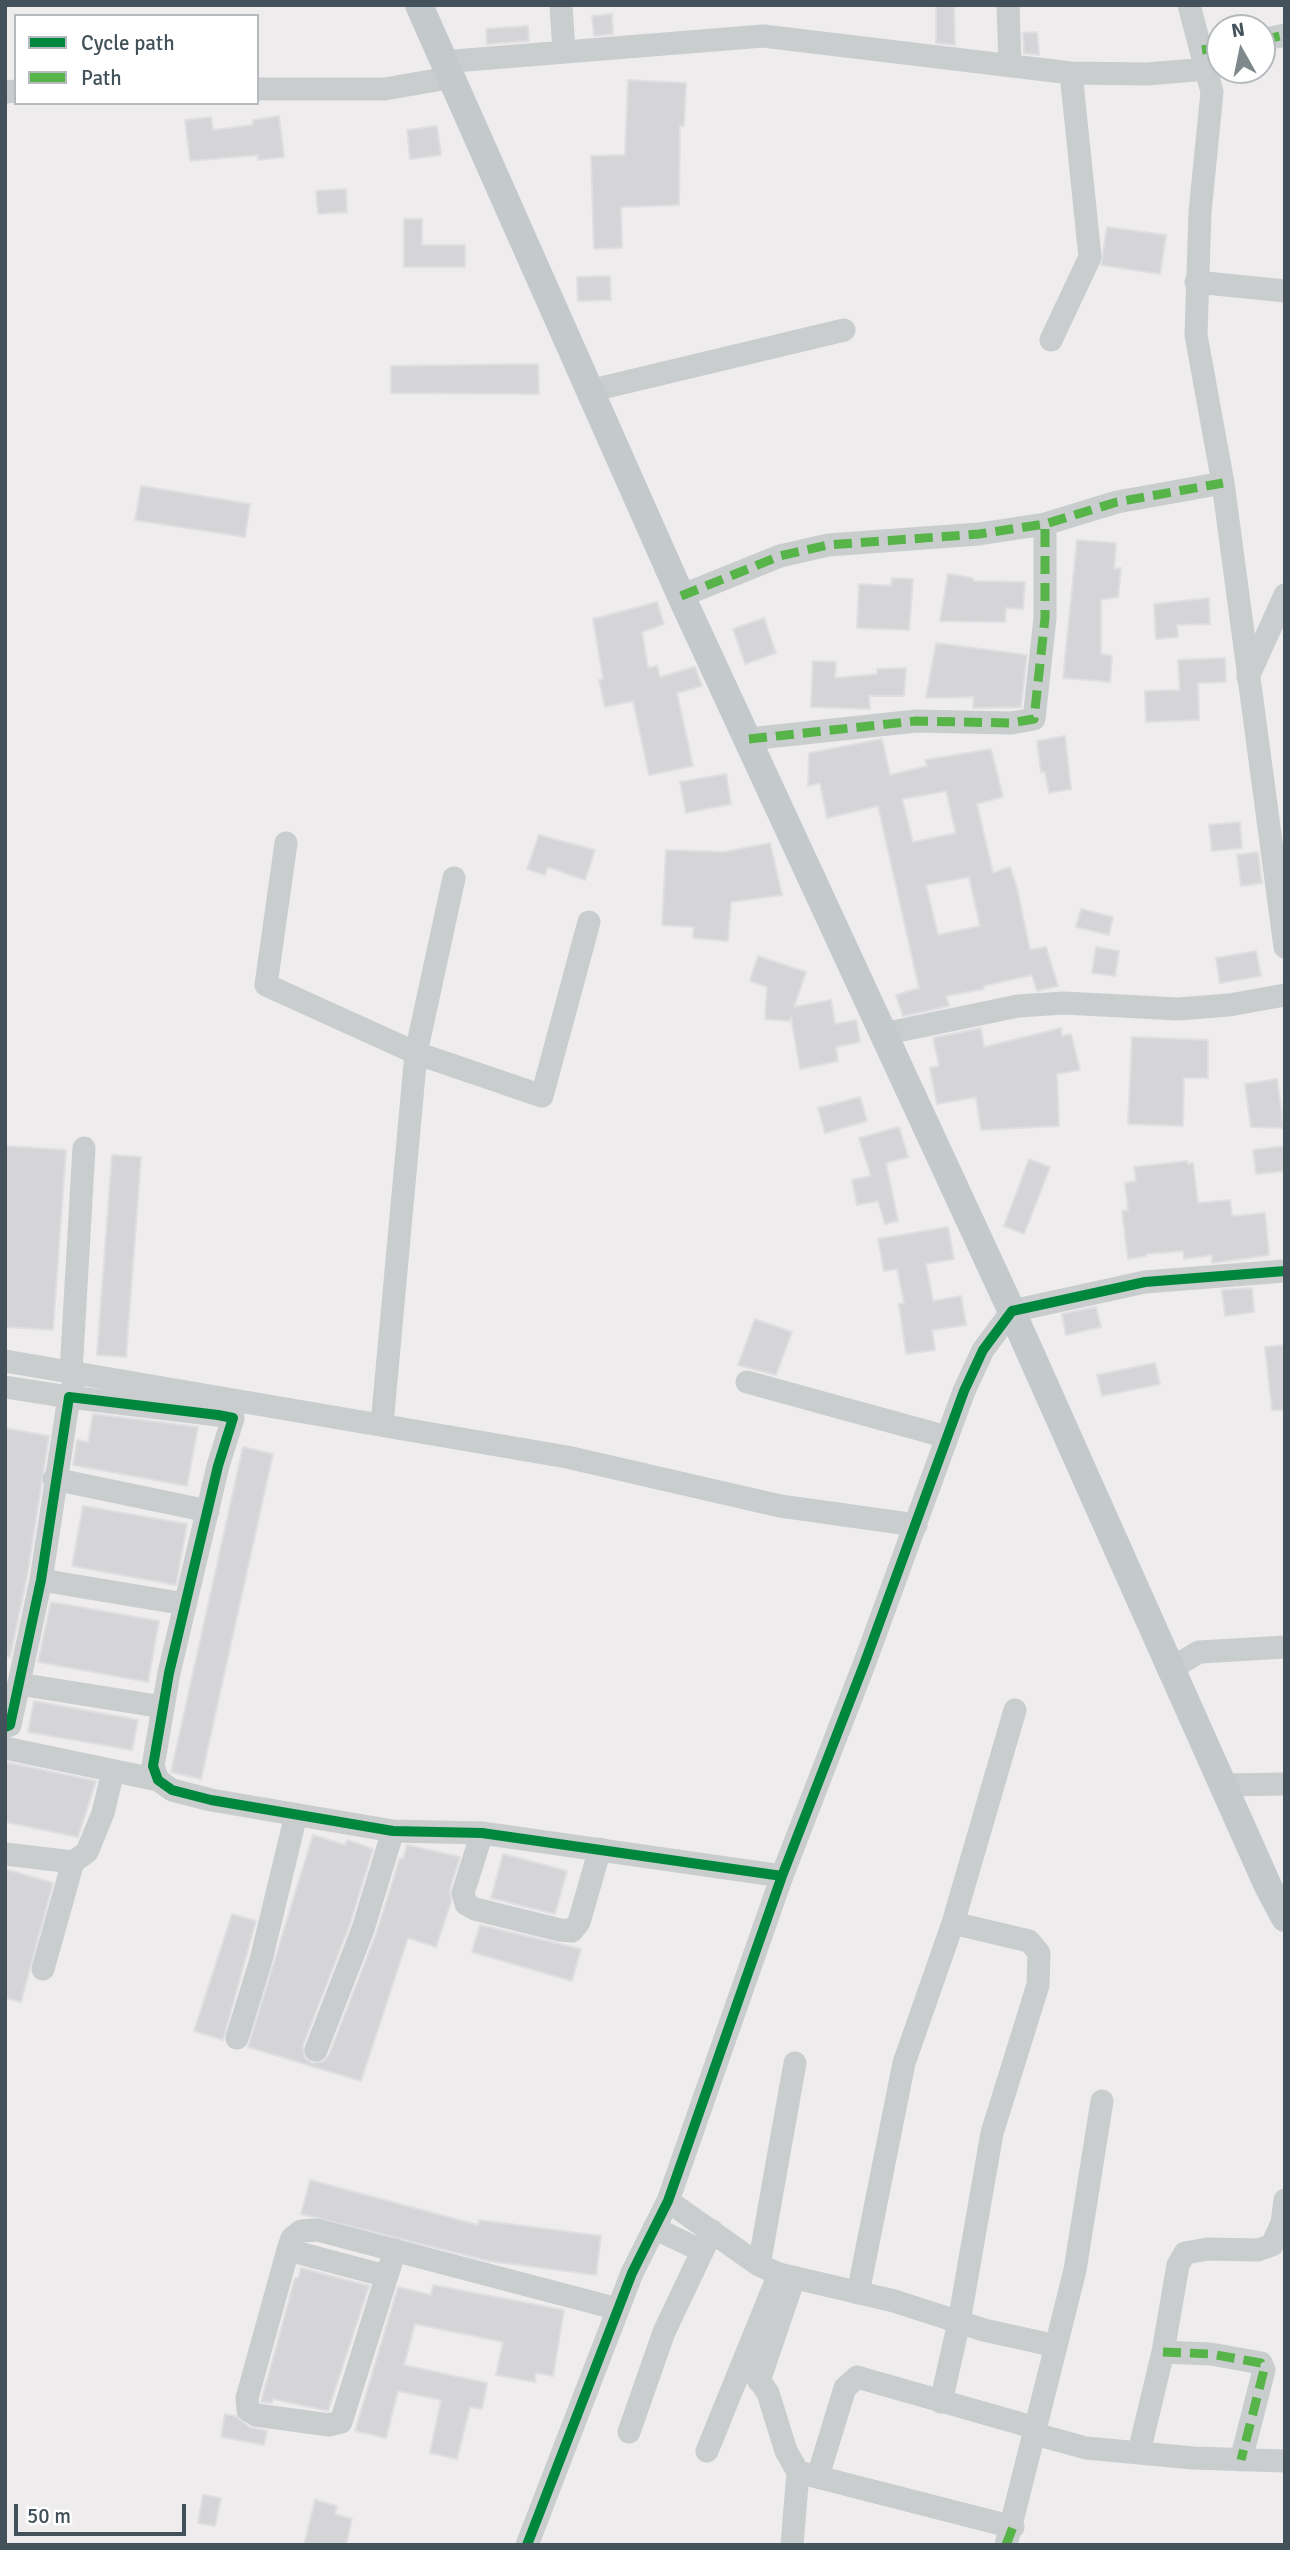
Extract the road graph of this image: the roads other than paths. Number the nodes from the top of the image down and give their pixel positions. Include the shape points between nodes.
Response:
1 (418, 5) edge
2 (561, 5) edge
3 (1008, 5) edge
4 (1189, 5) edge
5 (1206, 46) edge
6 (564, 52) junction
7 (1206, 57) edge
8 (1010, 66) junction
9 (445, 70) junction
10 (1071, 73) junction
11 (1212, 84) edge
12 (259, 89) edge
13 (1196, 282) junction
14 (1285, 291) edge
15 (844, 330) dead end
16 (1051, 340) dead end
17 (589, 391) junction
18 (1223, 483) junction
19 (1045, 524) junction
20 (1285, 595) edge
21 (681, 596) junction
22 (1248, 677) junction
23 (749, 739) junction
24 (286, 843) dead end
25 (454, 877) dead end
26 (589, 922) dead end
27 (1284, 936) edge
28 (1285, 995) edge
29 (883, 1034) junction
30 (416, 1053) junction
31 (84, 1148) dead end
32 (1285, 1271) edge
33 (1012, 1311) junction
34 (5, 1361) edge
35 (74, 1372) junction
36 (747, 1382) dead end
37 (5, 1387) edge
38 (69, 1397) junction
39 (240, 1409) junction
40 (382, 1424) junction
41 (947, 1437) junction
42 (54, 1479) junction
43 (208, 1511) junction
44 (916, 1525) junction
45 (41, 1580) junction
46 (185, 1604) junction
47 (1285, 1647) edge
48 (1172, 1668) junction
49 (19, 1684) junction
50 (163, 1707) junction
51 (1016, 1710) dead end
52 (5, 1727) edge
53 (5, 1748) edge
54 (113, 1771) junction
55 (158, 1780) junction
56 (1285, 1784) edge
57 (1224, 1785) junction
58 (296, 1815) junction
59 (393, 1831) junction
60 (482, 1833) junction
61 (600, 1849) junction
62 (5, 1854) edge
63 (73, 1862) junction
64 (782, 1876) junction
65 (1285, 1917) edge
66 (953, 1923) junction
67 (43, 1969) dead end
68 (237, 2038) dead end
69 (316, 2050) dead end
70 (795, 2063) dead end
71 (1102, 2101) dead end
72 (1285, 2200) edge
73 (668, 2201) junction
74 (654, 2228) junction
75 (707, 2241) junction
76 (288, 2250) junction
77 (395, 2250) junction
78 (777, 2272) junction
79 (386, 2276) junction
80 (858, 2292) junction
81 (618, 2309) junction
82 (959, 2322) junction
83 (1056, 2346) junction
84 (1163, 2352) junction
85 (745, 2360) junction
86 (759, 2381) junction
87 (941, 2402) junction
88 (1036, 2431) junction
89 (629, 2432) dead end
90 (707, 2451) dead end
91 (1139, 2452) junction
92 (1241, 2460) junction
93 (1285, 2461) edge
94 (808, 2474) junction
95 (1009, 2536) edge
96 (527, 2545) edge
97 (792, 2545) edge

1 - 9 main road
2 - 6 street
3 - 8 street
4 - 5 street
6 - 8 street via 763,36
6 - 9 street
7 - 10 street via 1146,74
8 - 10 street
9 - 12 street via 385,89
9 - 17 main road
10 - 16 street via 1090,257
11 - 13 street
13 - 14 street
13 - 18 street via 1196,335
15 - 17 street
17 - 21 main road
18 - 19 street via 1117,502
18 - 22 street
19 - 21 street via 979,534 828,545 780,556
19 - 23 street via 1045,618 1034,719 1011,723 916,721
20 - 22 street
21 - 23 main road
22 - 27 street
23 - 29 main road
24 - 30 street via 266,985
25 - 30 street
26 - 30 street via 542,1096
28 - 29 street via 1178,1009 1064,1003 1018,1006
29 - 33 main road
30 - 40 street
31 - 35 street
32 - 33 street via 1145,1282
33 - 41 street via 983,1350
33 - 48 main road
34 - 35 street
35 - 38 street
35 - 39 street
36 - 41 street
37 - 38 street
38 - 39 street
38 - 42 street
39 - 40 street
39 - 43 street
40 - 44 street via 567,1457 780,1506
41 - 44 street
42 - 43 street
42 - 45 street
43 - 46 street
44 - 64 street
45 - 46 street
45 - 49 street
46 - 50 street
47 - 48 street via 1211,1650
48 - 57 main road
49 - 50 street
49 - 52 street via 10,1725
50 - 55 street via 153,1766
51 - 66 street
53 - 54 street
54 - 55 street
54 - 63 street via 103,1814 87,1852
55 - 58 street via 191,1795
56 - 57 street
57 - 65 main road
58 - 59 street
58 - 68 street
59 - 60 street
59 - 69 street via 363,1929
60 - 61 street
60 - 61 street via 463,1893 466,1904 561,1930 572,1931 579,1922
61 - 64 street
62 - 63 street
63 - 67 street
64 - 73 street
66 - 80 street via 904,2063
66 - 82 street via 1029,1941 1040,1961 1038,1985 992,2133
70 - 78 street
71 - 83 street via 1075,2270
72 - 84 street via 1282,2223 1272,2245 1258,2250 1185,2253 1178,2265
73 - 74 street
73 - 75 street
74 - 75 street
74 - 81 street
75 - 78 street
75 - 89 street via 664,2332
76 - 77 street via 301,2231 317,2230
76 - 79 street
76 - 79 street via 247,2398 248,2410 256,2415 329,2425 341,2422
77 - 79 street
77 - 81 street
78 - 80 street
78 - 85 street
78 - 86 street
80 - 82 street
81 - 96 street
82 - 83 street
82 - 87 street
83 - 88 street
84 - 91 street
84 - 92 street via 1261,2363 1264,2370
85 - 86 street
85 - 90 street
86 - 94 street via 768,2393 786,2451
87 - 88 street
87 - 94 street via 857,2377 849,2381
88 - 91 street via 1086,2448
88 - 95 street
91 - 92 street
92 - 93 street
94 - 95 street
94 - 97 street

